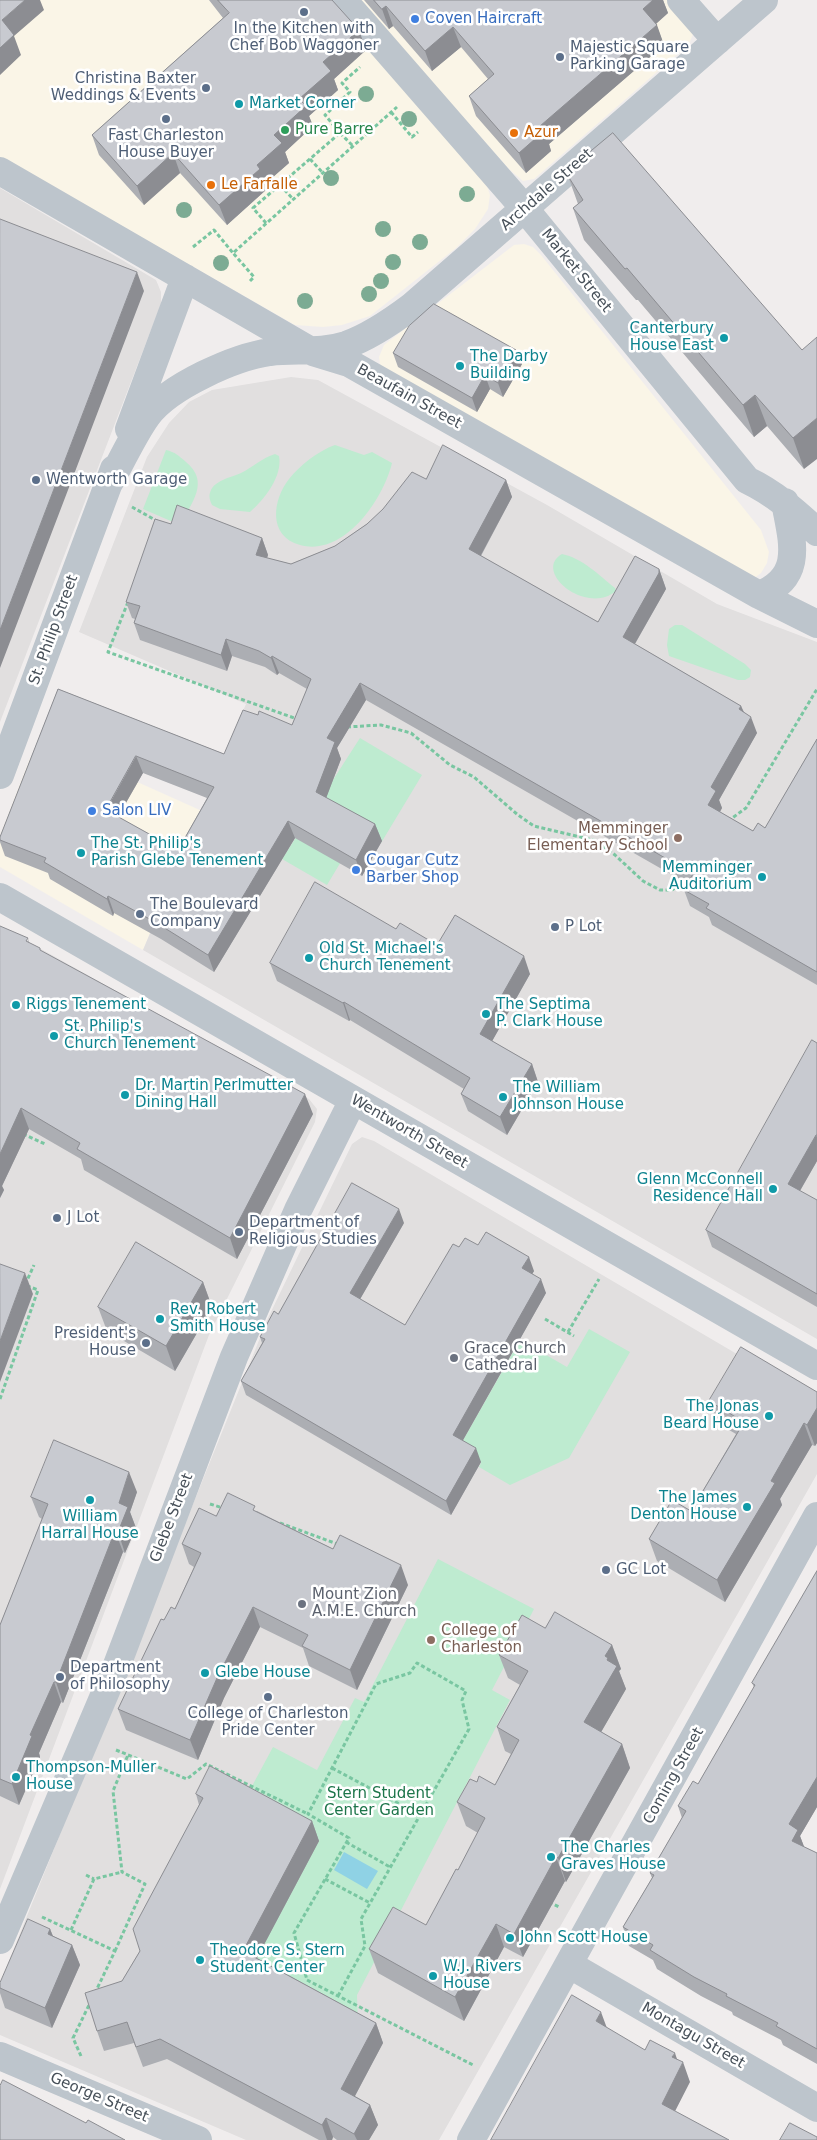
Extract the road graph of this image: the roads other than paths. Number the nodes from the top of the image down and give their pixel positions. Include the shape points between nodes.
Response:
1 (343, 0) edge
2 (681, 0) edge
3 (764, 0) edge
4 (717, 41) junction
5 (0, 171) edge
6 (525, 209) junction
7 (185, 278) junction
8 (313, 352) junction
9 (108, 485) junction
10 (785, 502) junction
11 (817, 532) edge
12 (759, 595) junction
13 (817, 624) edge
14 (0, 775) edge
15 (0, 897) edge
16 (353, 1100) junction
17 (817, 1366) edge
18 (817, 1516) edge
19 (0, 1940) edge
20 (570, 1965) junction
21 (0, 2056) edge
22 (817, 2108) edge
23 (198, 2140) edge
24 (471, 2140) edge

1 - 6 street, Market Street
2 - 4 street
3 - 4 street, Archdale Street
4 - 6 street, Archdale Street
5 - 7 street, Beaufain Street
6 - 8 street, Archdale Street via 390,322 345,345
6 - 10 street, Market Street via 747,480
7 - 8 street, Beaufain Street
7 - 9 street, St. Philip Street
8 - 9 street, St. Philip Street via 270,352 196,378 171,394 148,415
8 - 12 street, Beaufain Street via 349,363
9 - 14 street, St. Philip Street
10 - 11 street, Market Street
10 - 12 street via 792,563 780,584
12 - 13 street, Beaufain Street
15 - 16 street, Wentworth Street
16 - 17 street, Wentworth Street
16 - 19 street, Glebe Street via 298,1210 234,1357 117,1665
18 - 20 street, Coming Street
20 - 22 street, Montagu Street
20 - 24 street, Coming Street
21 - 23 street, George Street

